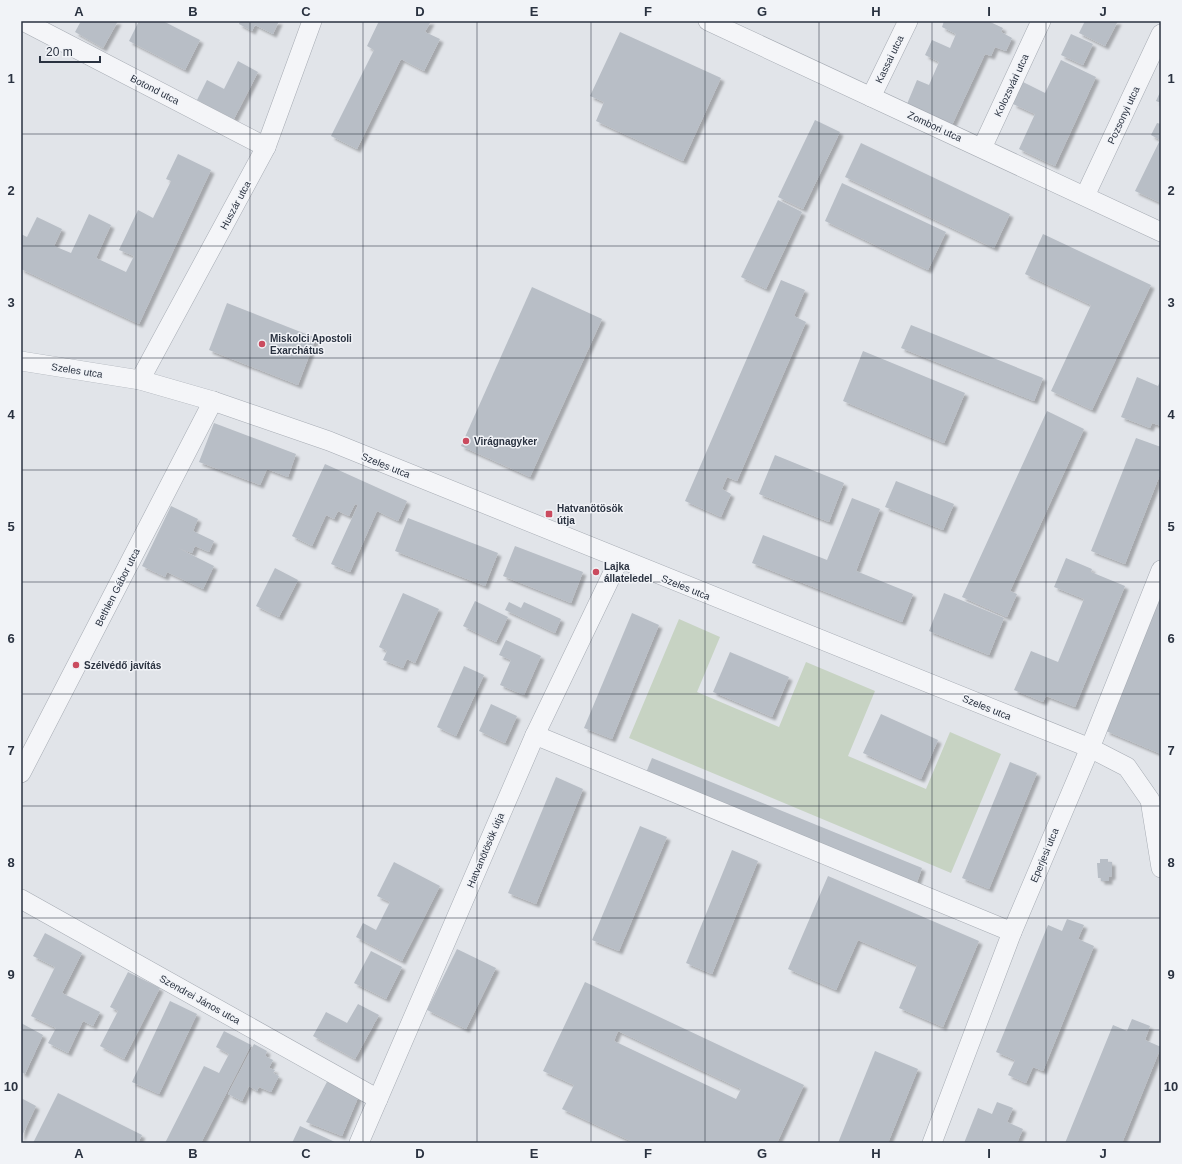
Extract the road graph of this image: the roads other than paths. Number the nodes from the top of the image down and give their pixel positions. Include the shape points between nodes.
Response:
1 (22, 21) edge
2 (312, 21) edge
3 (708, 21) edge
4 (908, 21) edge
5 (1041, 21) edge
6 (1161, 34) edge
7 (871, 97) junction
8 (266, 146) junction
9 (982, 148) junction
10 (1085, 196) junction
11 (1161, 232) edge
12 (21, 361) edge
13 (140, 380) junction
14 (213, 401) junction
15 (619, 560) junction
16 (1161, 570) edge
17 (535, 735) junction
18 (1090, 748) junction
19 (21, 773) edge
20 (1161, 868) edge
21 (21, 899) edge
22 (1012, 932) junction
23 (378, 1099) junction
24 (359, 1143) edge
25 (932, 1143) edge

1 - 8 street, Botond utca
2 - 8 street, Huszár utca
3 - 7 street, Zombori utca
4 - 7 street, Kassai utca
5 - 9 street, Kolozsvári utca
6 - 10 street, Pozsonyi utca
7 - 9 street, Zombori utca
8 - 13 street, Huszár utca
9 - 10 street, Zombori utca
10 - 11 street, Zombori utca
12 - 13 street, Szeles utca
13 - 14 street, Szeles utca
14 - 15 street, Szeles utca via 329,441
14 - 19 street, Bethlen Gábor utca
15 - 17 street, Hatvanötösök útja
15 - 18 street, Szeles utca
16 - 18 street, Eperjesi utca
17 - 22 street
17 - 23 street, Hatvanötösök útja
18 - 20 street, Szeles utca via 1127,767 1150,800
18 - 22 street, Eperjesi utca
21 - 23 street, Szendrei János utca
22 - 25 street, Eperjesi utca
23 - 24 street, Hatvanötösök útja

